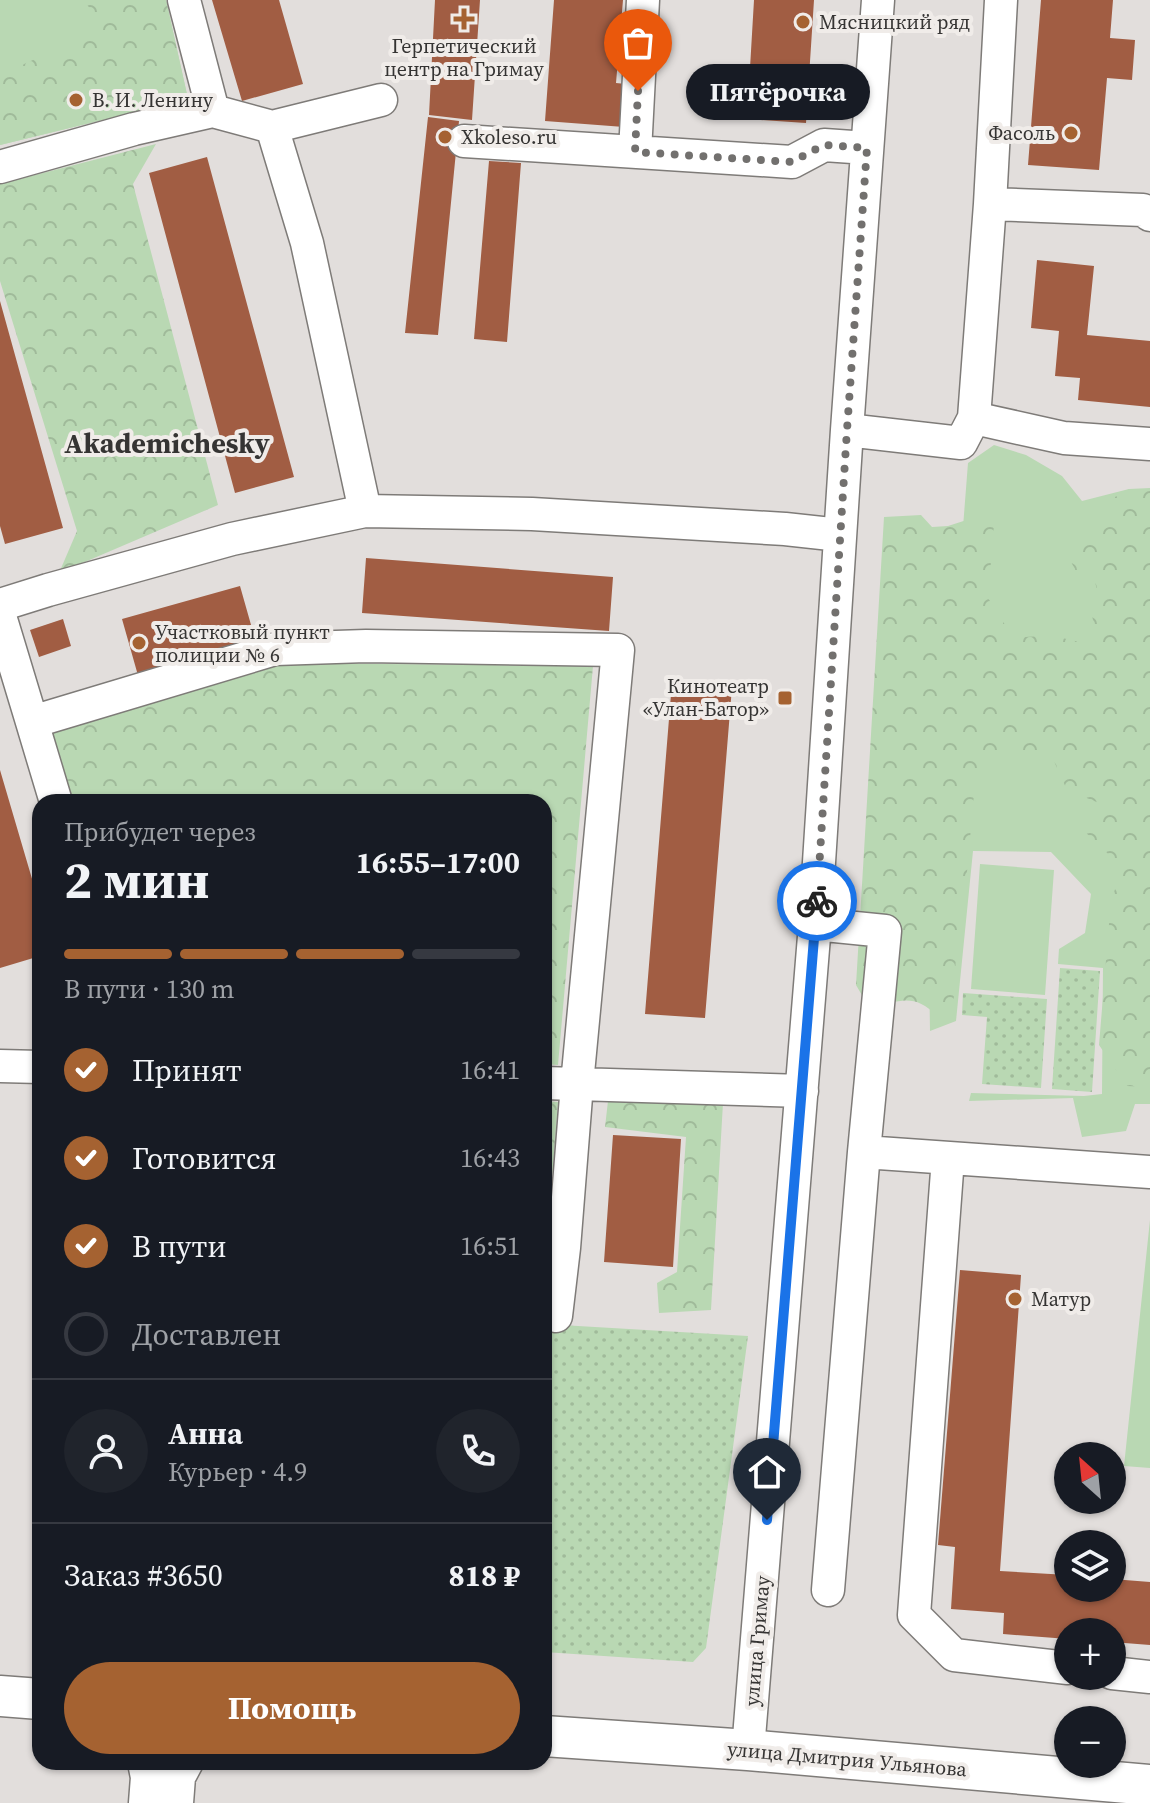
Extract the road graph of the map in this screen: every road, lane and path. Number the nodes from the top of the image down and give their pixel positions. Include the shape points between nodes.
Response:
1 (184, 0) edge
2 (643, 0) edge
3 (878, 0) edge
4 (1001, 0) edge
5 (381, 100) dead end
6 (213, 111) junction
7 (272, 127) junction
8 (464, 141) dead end
9 (867, 148) junction
10 (635, 152) junction
11 (0, 167) edge
12 (990, 204) junction
13 (1148, 210) edge
14 (974, 418) junction
15 (847, 430) junction
16 (1150, 444) edge
17 (365, 511) junction
18 (840, 535) junction
19 (0, 605) edge
20 (0, 616) edge
21 (32, 722) junction
22 (54, 794) edge
23 (815, 924) junction
24 (0, 1066) edge
25 (32, 1067) edge
26 (552, 1083) edge
27 (577, 1084) junction
28 (802, 1091) junction
29 (864, 1152) junction
30 (948, 1158) junction
31 (1150, 1172) edge
32 (556, 1316) dead end
33 (828, 1590) dead end
34 (1054, 1666) edge
35 (1126, 1674) edge
36 (1150, 1677) edge
37 (0, 1696) edge
38 (32, 1698) edge
39 (552, 1737) edge
40 (748, 1750) junction
41 (150, 1770) edge
42 (183, 1770) edge
43 (1150, 1785) edge
44 (149, 1803) edge
45 (177, 1803) edge

1 - 6 street
2 - 10 street
3 - 9 street, улица Гримау
4 - 12 street
5 - 7 street
6 - 7 street
6 - 11 street
7 - 17 street via 307,243
8 - 10 street
9 - 10 street via 824,145 792,162
9 - 15 street, улица Гримау
12 - 13 street
12 - 14 street
14 - 15 street via 961,443
14 - 16 street via 1064,438
15 - 18 street, улица Гримау
17 - 18 street via 532,514
17 - 19 street via 232,539
18 - 23 street, улица Гримау
20 - 21 street
21 - 22 street
21 - 27 street via 275,649 618,650
23 - 28 street, улица Гримау
23 - 29 street via 885,931
24 - 25 street
26 - 27 street
27 - 28 street
27 - 32 street
28 - 40 street, улица Гримау
29 - 30 street
29 - 33 street
30 - 31 street
30 - 34 street via 914,1615 954,1655
35 - 36 street
37 - 38 main road
39 - 40 main road, улица Дмитрия Ульянова
40 - 43 main road, улица Дмитрия Ульянова
41 - 44 main road
42 - 45 street

